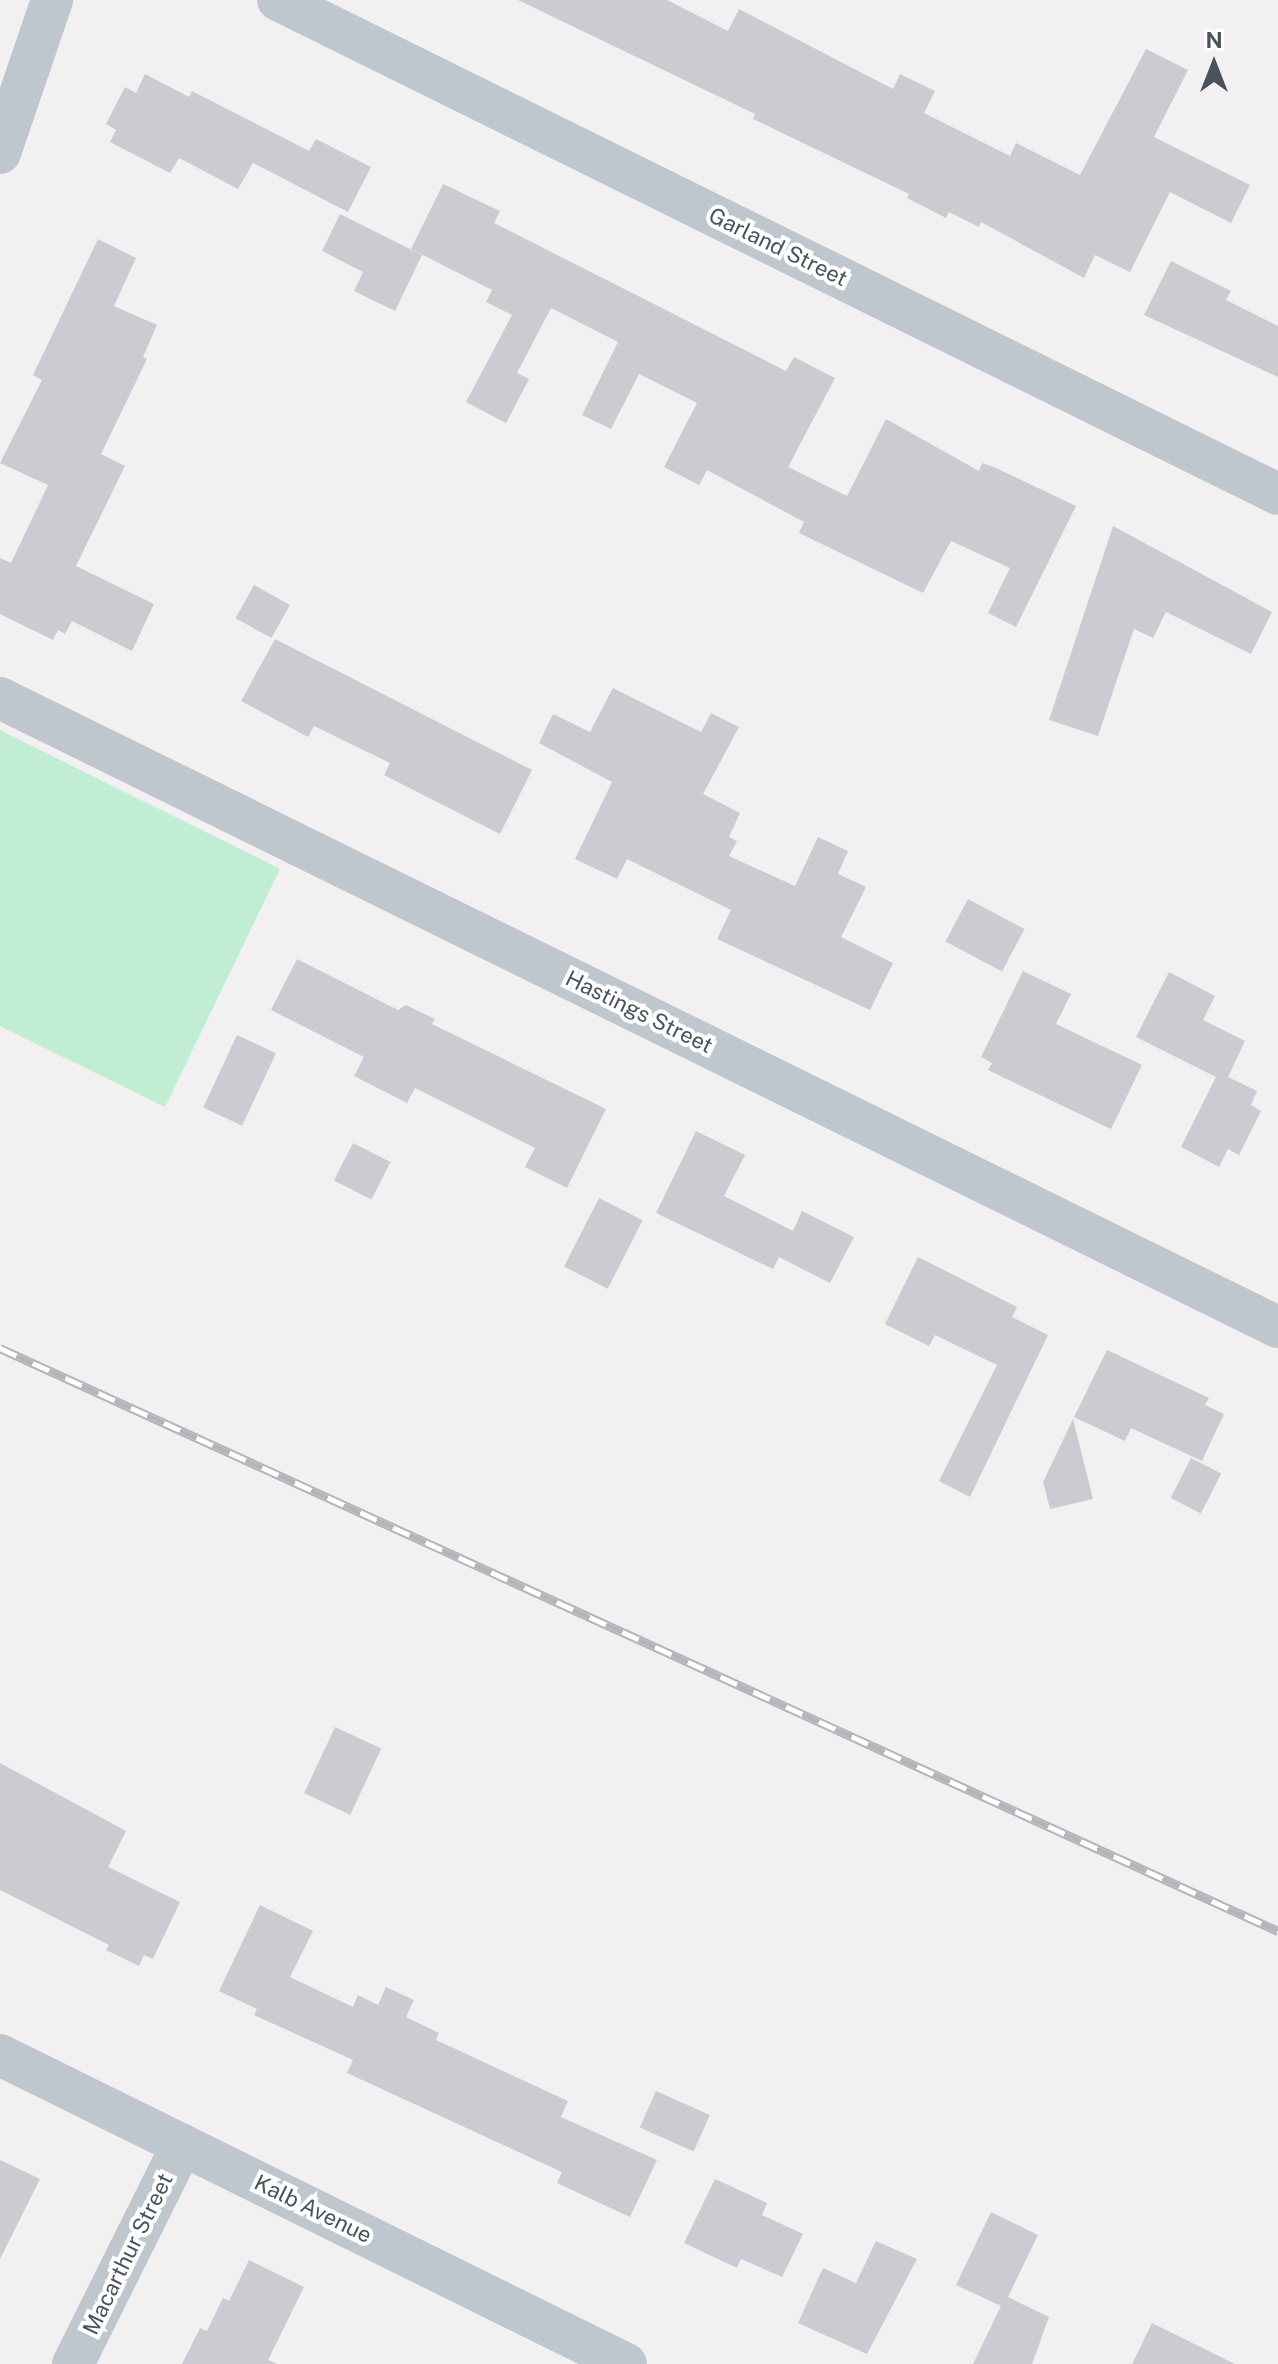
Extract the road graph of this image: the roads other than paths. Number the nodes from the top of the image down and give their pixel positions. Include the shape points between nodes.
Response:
1 (52, 0) edge
2 (278, 0) edge
3 (0, 153) edge
4 (1278, 494) edge
5 (0, 698) edge
6 (1278, 1327) edge
7 (0, 2055) edge
8 (182, 2145) junction
9 (73, 2364) edge
10 (626, 2364) edge

1 - 3 street
2 - 4 street, Garland Street
5 - 6 street, Hastings Street
7 - 8 street, Kalb Avenue
8 - 9 street, Macarthur Street
8 - 10 street, Kalb Avenue

